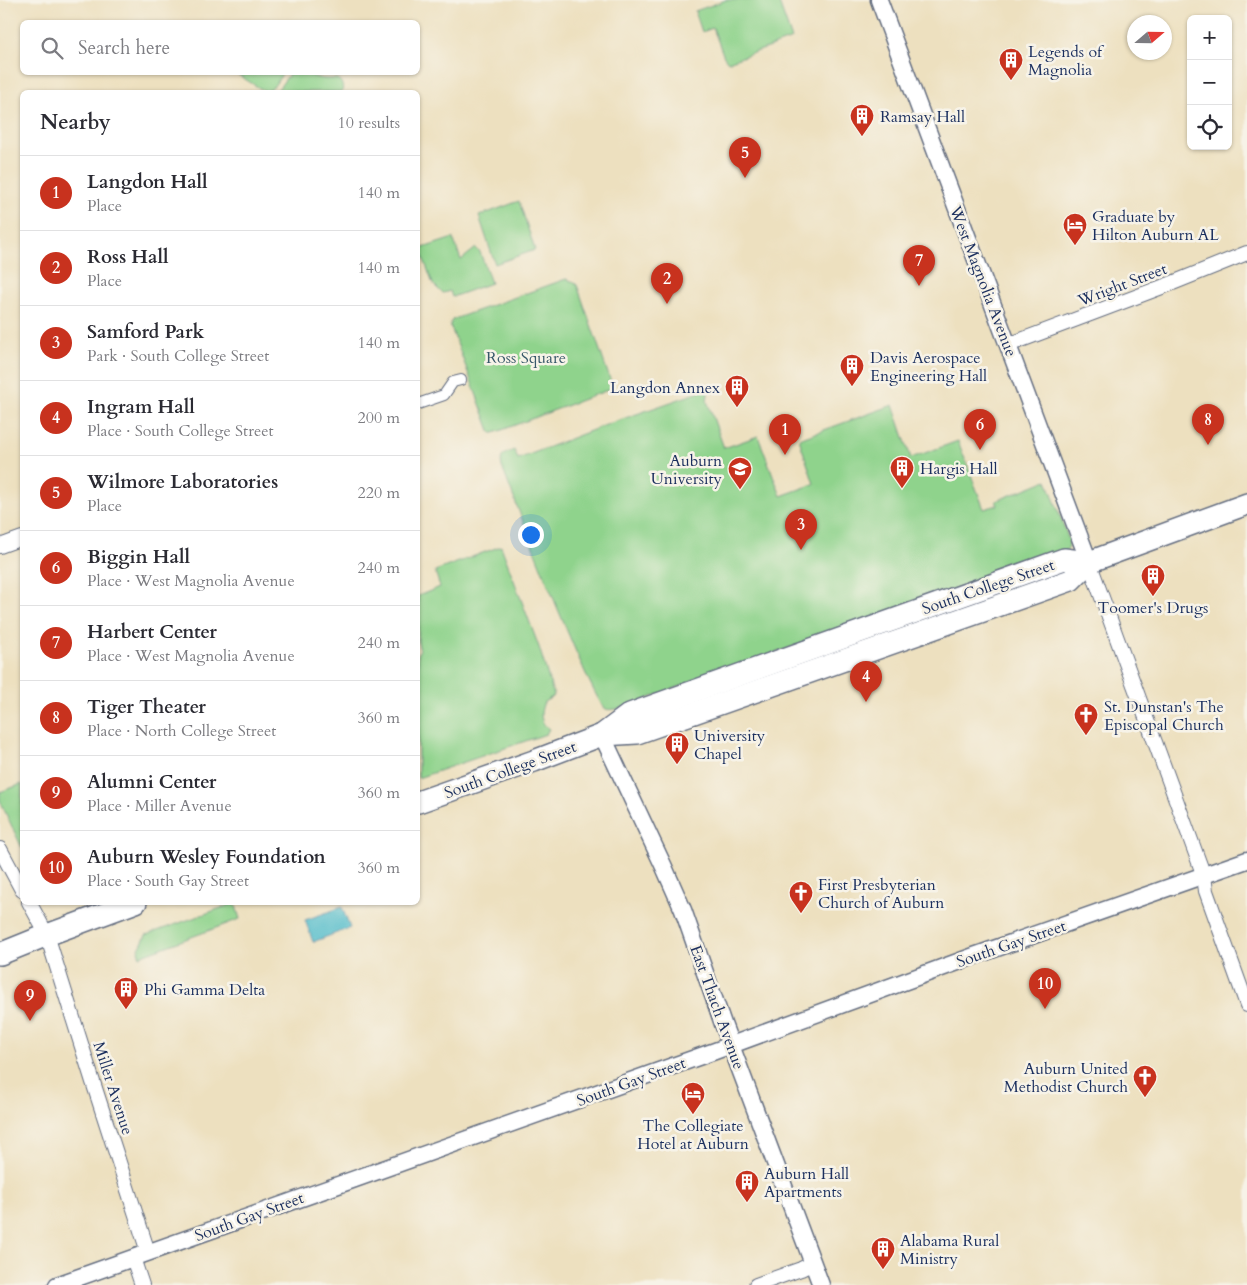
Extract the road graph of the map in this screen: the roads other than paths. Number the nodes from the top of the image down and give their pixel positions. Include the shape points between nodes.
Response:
1 (879, 0) edge
2 (1247, 253) edge
3 (1008, 346) junction
4 (460, 380) dead end
5 (420, 403) edge
6 (1247, 504) edge
7 (20, 539) edge
8 (0, 546) edge
9 (1089, 562) junction
10 (602, 735) junction
11 (420, 801) edge
12 (0, 849) edge
13 (1247, 860) edge
14 (1204, 876) junction
15 (20, 886) edge
16 (31, 905) edge
17 (128, 905) edge
18 (47, 934) junction
19 (0, 954) edge
20 (1247, 1005) edge
21 (732, 1044) junction
22 (140, 1255) junction
23 (813, 1263) junction
24 (57, 1285) edge
25 (142, 1285) edge
26 (756, 1285) edge
27 (821, 1285) edge

1 - 3 street, West Magnolia Avenue
2 - 3 street, Wright Street
3 - 9 street, West Magnolia Avenue
4 - 5 street via 453,382 444,394
6 - 9 main road
7 - 8 street
9 - 10 main road, South College Street via 1064,559 848,635 630,714
9 - 14 street
10 - 11 main road, South College Street
10 - 21 street, East Thach Avenue via 683,910
12 - 15 street
13 - 14 street, South Gay Street
14 - 20 street via 1206,891
14 - 21 street, South Gay Street
16 - 18 street, Miller Avenue
17 - 18 main road
18 - 19 main road
18 - 22 street, Miller Avenue
21 - 22 street, South Gay Street
21 - 23 street, East Thach Avenue
22 - 24 street, South Gay Street
22 - 25 street, Miller Avenue
23 - 26 street
23 - 27 street, East Thach Avenue

